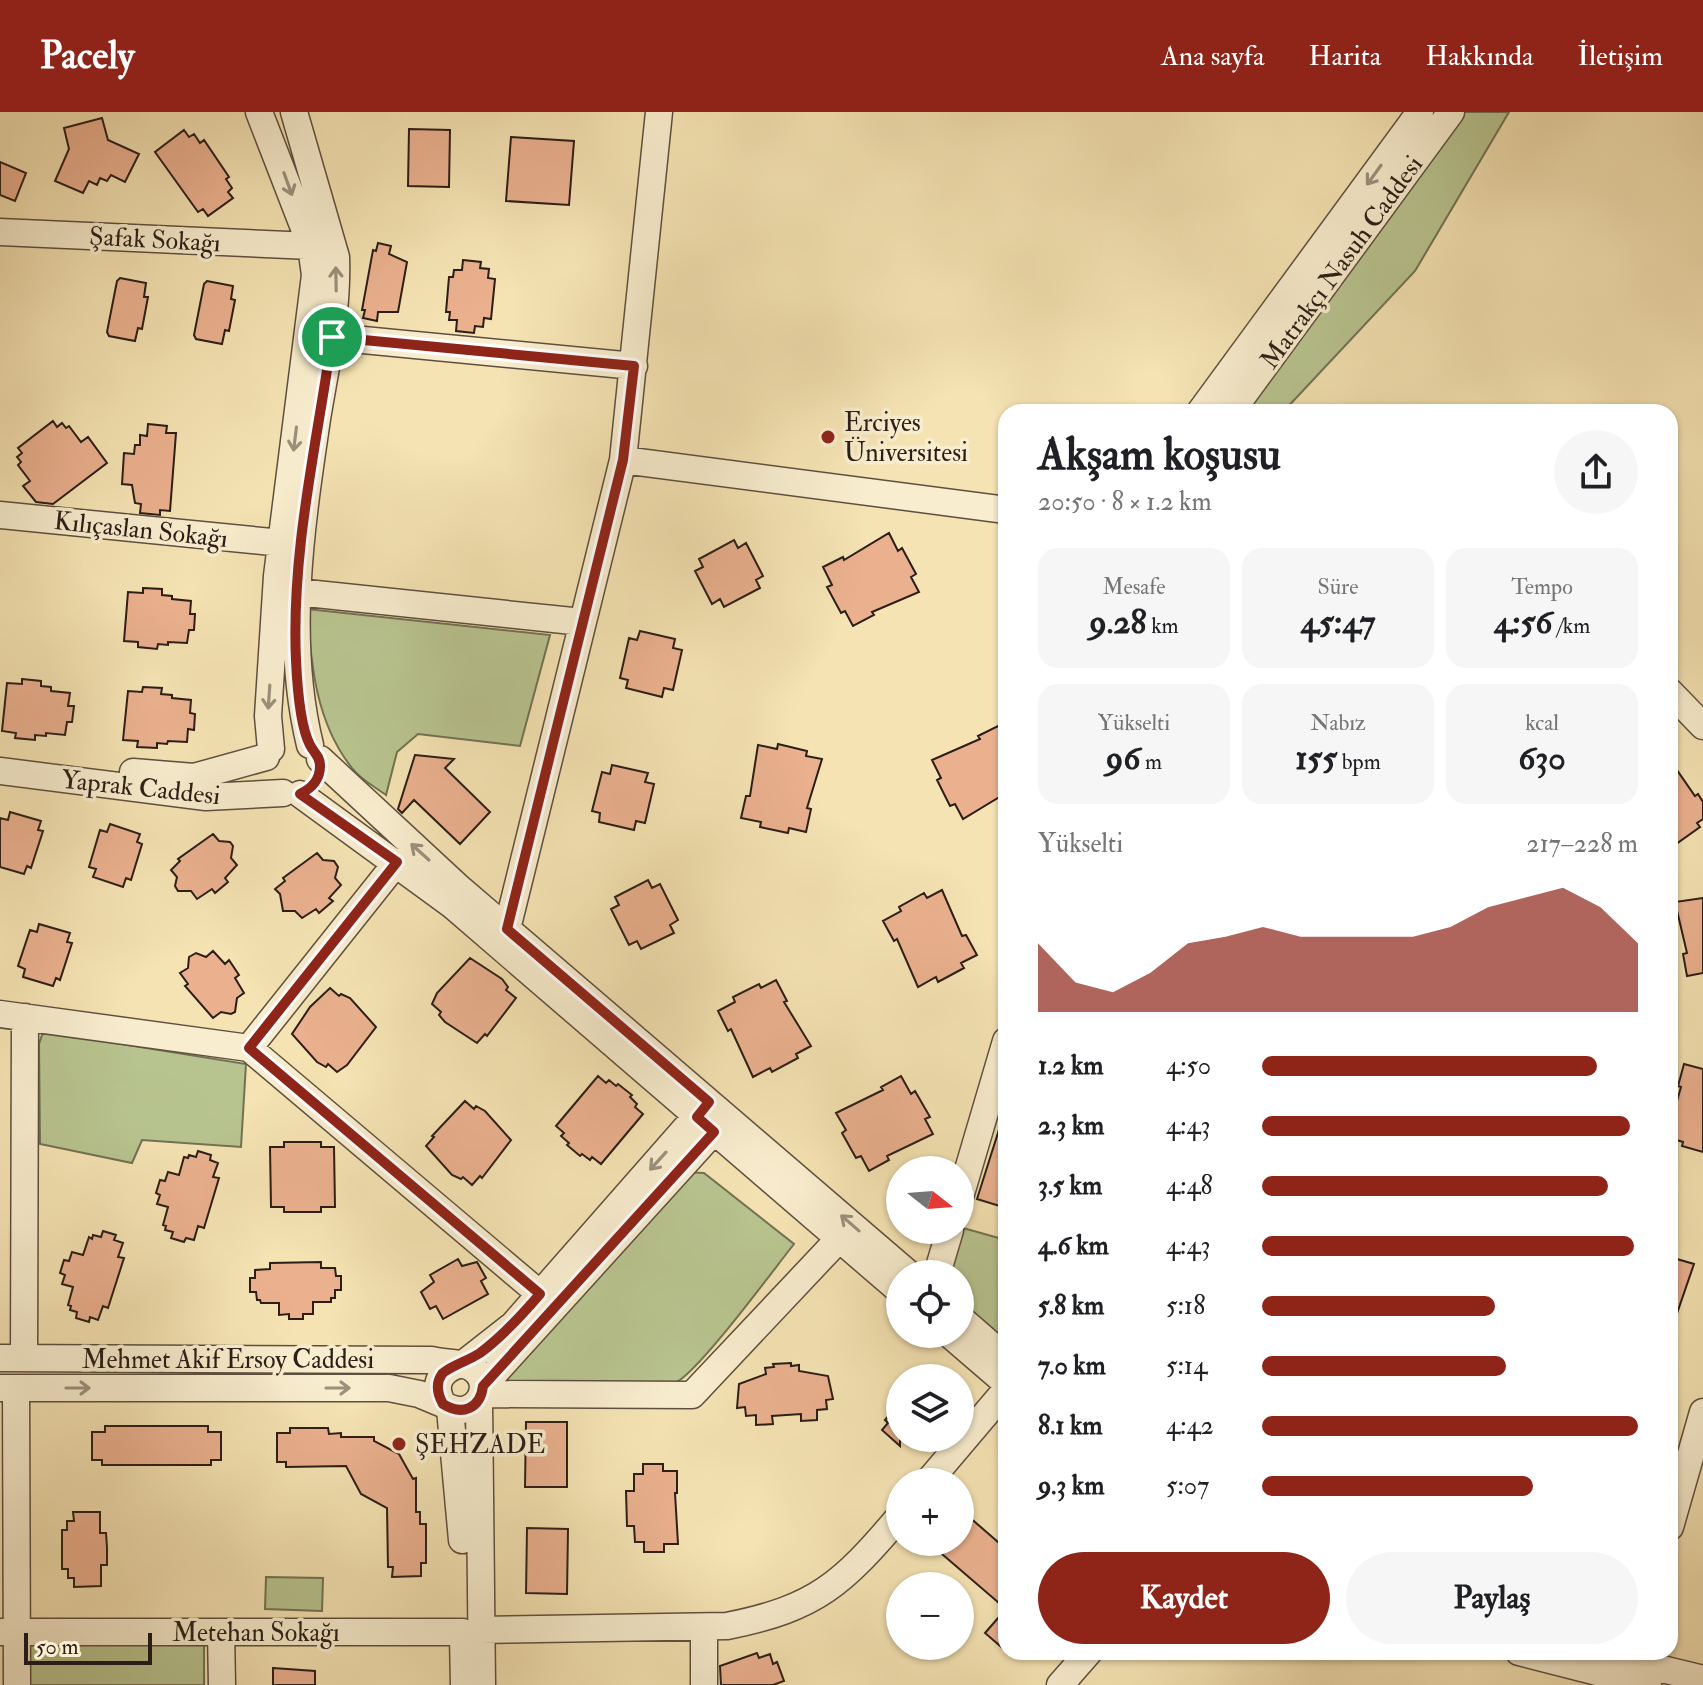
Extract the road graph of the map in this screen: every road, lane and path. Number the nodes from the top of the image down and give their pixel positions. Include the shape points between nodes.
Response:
1 (259, 112) edge
2 (294, 112) edge
3 (659, 112) edge
4 (1420, 112) edge
5 (1451, 112) edge
6 (0, 232) edge
7 (311, 246) junction
8 (332, 337) junction
9 (634, 366) junction
10 (1206, 404) edge
11 (1237, 404) edge
12 (623, 460) junction
13 (998, 509) edge
14 (0, 515) edge
15 (282, 543) junction
16 (297, 592) junction
17 (582, 622) junction
18 (1678, 700) edge
19 (1703, 726) edge
20 (315, 752) junction
21 (268, 753) junction
22 (0, 754) edge
23 (0, 771) edge
24 (291, 793) junction
25 (397, 862) junction
26 (507, 929) junction
27 (13, 1015) edge
28 (249, 1048) junction
29 (998, 1068) edge
30 (711, 1117) junction
31 (972, 1156) edge
32 (839, 1239) junction
33 (891, 1260) edge
34 (886, 1279) edge
35 (540, 1294) junction
36 (974, 1330) edge
37 (965, 1348) edge
38 (998, 1351) edge
39 (12, 1358) edge
40 (458, 1365) junction
41 (998, 1376) edge
42 (8, 1388) edge
43 (481, 1394) junction
44 (998, 1399) edge
45 (447, 1406) junction
46 (1703, 1412) edge
47 (940, 1468) edge
48 (1678, 1499) edge
49 (886, 1532) edge
50 (704, 1627) junction
51 (472, 1631) junction
52 (8, 1632) edge
53 (221, 1632) junction
54 (1082, 1660) edge
55 (1550, 1660) edge
56 (1643, 1660) edge
57 (1703, 1679) edge
58 (17, 1685) edge
59 (222, 1685) edge
60 (464, 1685) edge
61 (482, 1685) edge
62 (704, 1685) edge
63 (1060, 1685) edge
64 (1648, 1685) edge

1 -> 7 street
8 -> 2 street via 336,257
3 - 9 street
4 -> 10 street, Matrakçı Nasuh Caddesi
5 - 11 street, Matrakçı Nasuh Caddesi
6 - 7 street, Şafak Sokağı
7 -> 15 street via 315,275
8 - 9 street
8 - 16 street
9 - 12 street
12 - 13 street
12 - 17 street
14 - 15 street, Kılıçaslan Sokağı
15 -> 21 street
16 - 17 street
16 - 20 street via 296,664
17 - 26 street
18 - 19 street
20 - 21 street via 294,739 277,743
20 - 24 street via 319,777
26 -> 20 street
21 - 22 street, Yaprak Caddesi via 194,777
21 - 24 street via 269,782
23 - 24 street, Yaprak Caddesi via 206,797
24 - 25 street
25 - 28 street
25 - 30 street
26 - 30 street
27 - 28 street
27 - 39 street
28 - 35 street
29 - 31 street
30 - 32 street
33 -> 30 street
30 -> 35 street
30 - 43 street
32 - 34 street
32 - 43 street via 692,1395
35 - 40 street via 495,1341
36 - 38 street
37 - 41 street
39 - 40 street, Mehmet Akif Ersoy Caddesi via 432,1360
40 - 43 street via 477,1372
40 - 45 street via 438,1382
42 -> 45 street, Mehmet Akif Ersoy Caddesi via 389,1388
42 - 52 street
43 - 45 street via 466,1410
43 - 51 street
44 - 47 street
45 - 51 street
46 - 48 street
49 - 50 street, Metehan Sokağı via 851,1572 818,1596 751,1621
50 - 51 street, Metehan Sokağı
50 - 62 street
51 - 53 street, Metehan Sokağı
51 - 60 street
51 - 61 street
52 - 53 street, Metehan Sokağı
52 - 58 street
53 - 59 street
54 - 63 street
55 - 64 street
56 - 57 street

